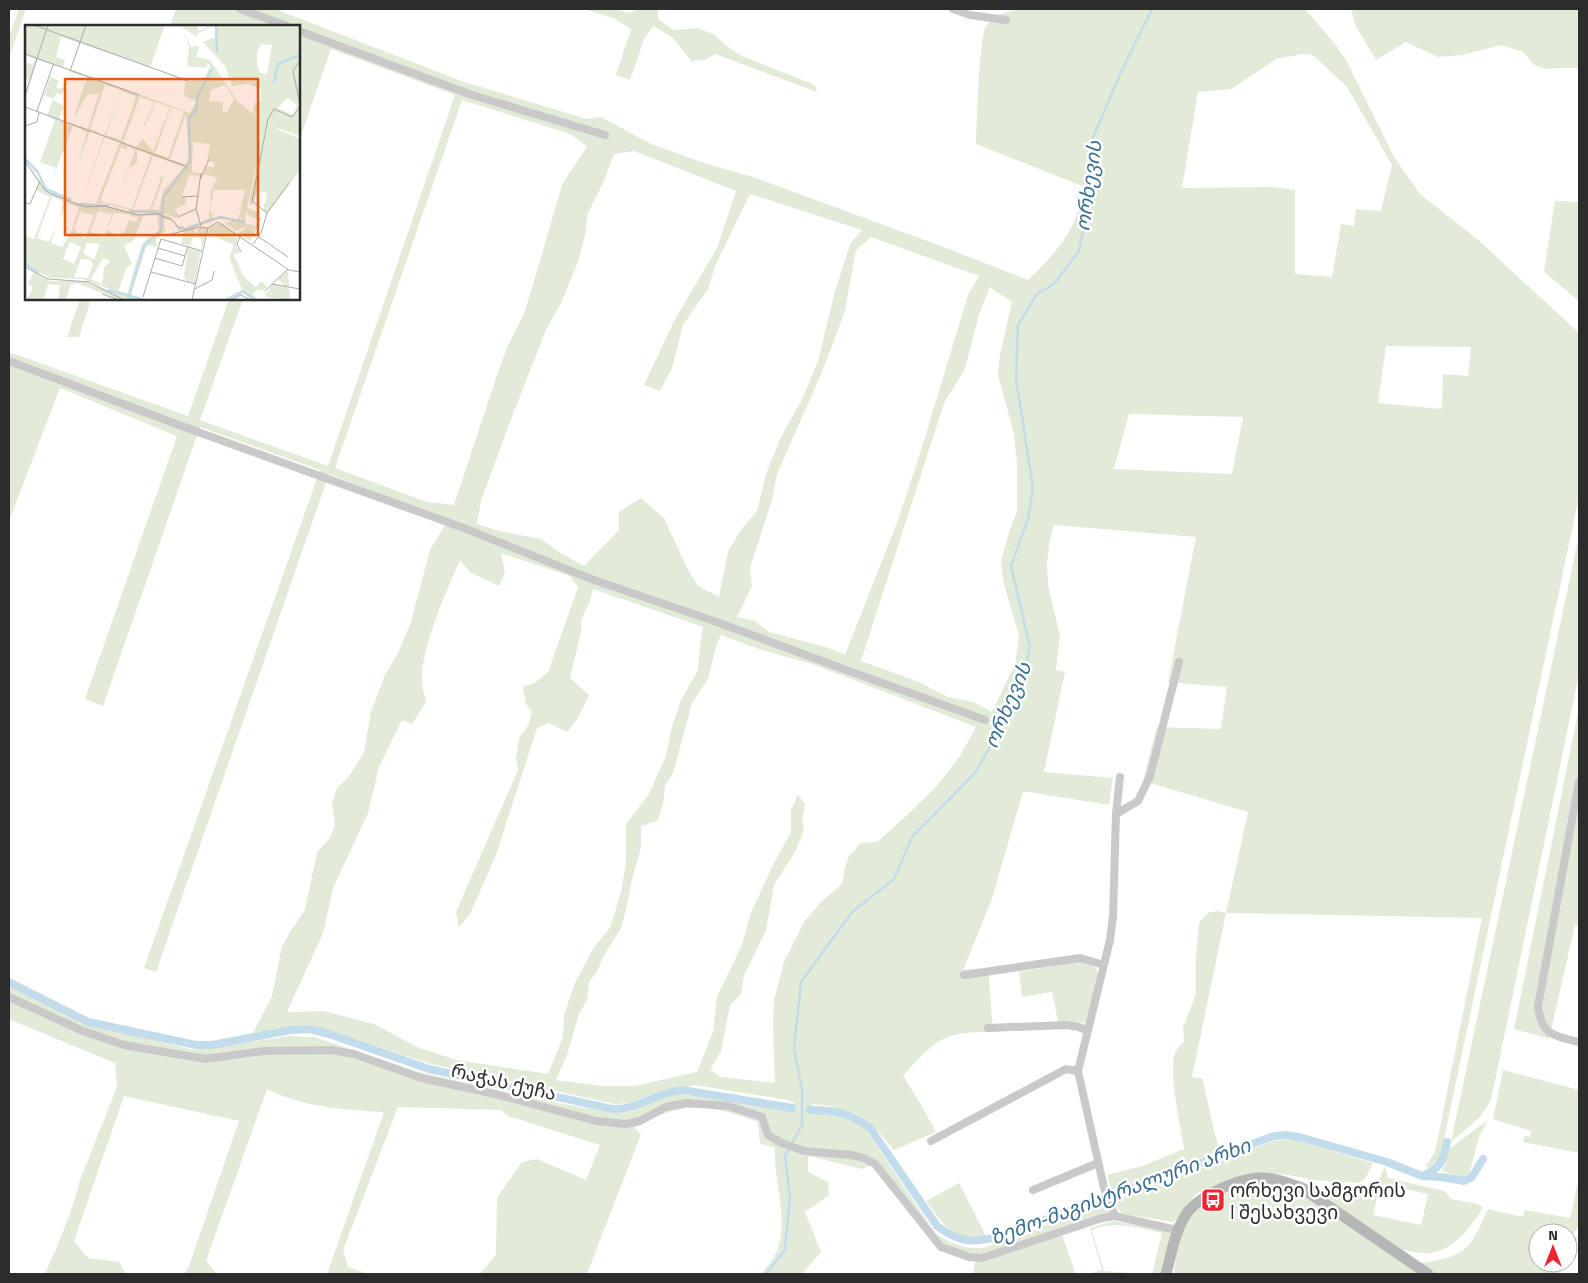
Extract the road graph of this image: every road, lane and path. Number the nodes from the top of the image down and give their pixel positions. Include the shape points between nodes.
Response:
1 (240, 9) edge
2 (953, 9) edge
3 (1006, 20) dead end
4 (284, 25) edge
5 (300, 31) edge
6 (605, 135) dead end
7 (9, 361) edge
8 (1179, 662) dead end
9 (985, 720) dead end
10 (1120, 778) dead end
11 (1579, 782) edge
12 (1116, 814) junction
13 (1104, 965) junction
14 (964, 975) dead end
15 (9, 997) edge
16 (988, 1028) dead end
17 (1088, 1031) junction
18 (1579, 1042) edge
19 (1078, 1071) junction
20 (931, 1141) dead end
21 (1098, 1163) junction
22 (1033, 1190) dead end
23 (1115, 1216) junction
24 (1178, 1230) junction
25 (1166, 1274) edge
26 (1428, 1274) edge

1 - 4 street
2 - 3 street
5 - 6 street via 472,95
7 - 9 street via 461,527 594,580
8 - 12 street via 1150,776 1138,801
10 - 12 street
11 - 18 street via 1538,1006 1539,1019 1546,1031 1554,1037
12 - 13 street via 1113,916
13 - 14 street via 1080,958
13 - 17 street
15 - 23 street, რაჭას ქუჩა via 83,1031 124,1045 205,1059 264,1051 331,1050 354,1054 421,1078 596,1121 626,1124 640,1121 666,1107 686,1103 728,1106 762,1117 768,1136 796,1148 851,1155 875,1164 941,1247 964,1255 982,1258
16 - 17 street via 1067,1025
17 - 19 street
19 - 20 street via 1066,1069
19 - 21 street
21 - 22 street
21 - 23 street
23 - 24 street
24 - 25 street
24 - 26 street via 1186,1214 1199,1202 1225,1187 1258,1178 1279,1180 1302,1188

